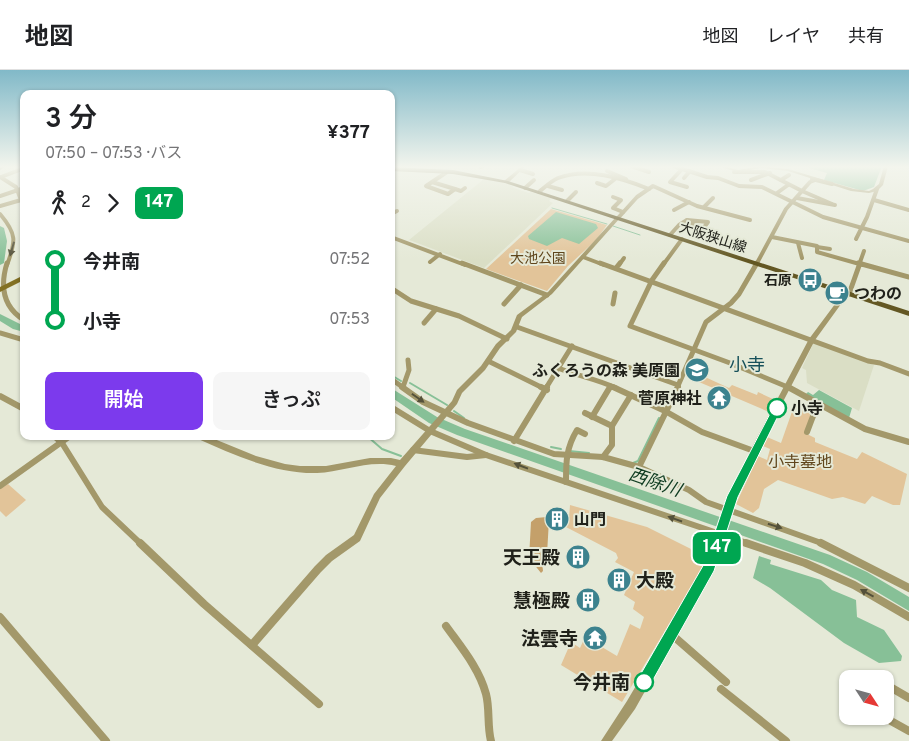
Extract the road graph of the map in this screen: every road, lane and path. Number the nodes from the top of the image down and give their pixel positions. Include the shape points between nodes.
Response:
1 (556, 197) edge
2 (571, 197) edge
3 (613, 197) dead end
4 (637, 197) edge
5 (678, 197) edge
6 (783, 197) edge
7 (817, 197) edge
8 (713, 198) dead end
9 (797, 198) joint
10 (874, 200) joint
11 (20, 201) edge
12 (567, 201) junction
13 (689, 202) junction
14 (792, 202) junction
15 (0, 206) edge
16 (704, 207) junction
17 (674, 210) dead end
18 (909, 210) edge
19 (623, 212) junction
20 (746, 213) dead end
21 (0, 214) edge
22 (618, 218) junction
23 (744, 218) junction
24 (687, 220) junction
25 (750, 220) dead end
26 (860, 228) junction
27 (670, 235) junction
28 (772, 237) junction
29 (395, 238) edge
30 (682, 239) junction
31 (856, 239) dead end
32 (909, 241) edge
33 (798, 243) junction
34 (817, 247) junction
35 (830, 249) dead end
36 (864, 251) dead end
37 (440, 254) junction
38 (583, 257) junction
39 (624, 258) dead end
40 (802, 258) dead end
41 (430, 262) dead end
42 (756, 264) junction
43 (860, 264) junction
44 (616, 268) junction
45 (909, 277) edge
46 (20, 279) edge
47 (652, 280) junction
48 (522, 285) junction
49 (2, 289) edge
50 (395, 291) edge
51 (615, 293) dead end
52 (848, 294) junction
53 (547, 295) junction
54 (504, 304) dead end
55 (613, 304) dead end
56 (724, 308) junction
57 (436, 309) junction
58 (909, 314) edge
59 (20, 317) edge
60 (424, 323) dead end
61 (517, 327) junction
62 (0, 333) edge
63 (20, 339) edge
64 (508, 339) junction
65 (812, 339) junction
66 (572, 346) junction
67 (693, 350) junction
68 (408, 360) dead end
69 (488, 361) junction
70 (558, 368) junction
71 (909, 374) edge
72 (395, 382) edge
73 (678, 385) junction
74 (611, 386) junction
75 (403, 387) junction
76 (788, 387) junction
77 (547, 390) junction
78 (631, 395) junction
79 (0, 396) edge
80 (8, 400) junction
81 (0, 403) edge
82 (818, 403) junction
83 (20, 407) edge
84 (395, 409) edge
85 (665, 411) junction
86 (446, 413) junction
87 (585, 413) dead end
88 (592, 417) junction
89 (612, 426) junction
90 (430, 431) junction
91 (807, 432) dead end
92 (585, 434) dead end
93 (59, 440) edge
94 (65, 440) edge
95 (207, 440) edge
96 (514, 441) junction
97 (909, 442) edge
98 (62, 443) junction
99 (413, 450) junction
100 (754, 451) junction
101 (486, 454) junction
102 (565, 457) junction
103 (603, 457) junction
104 (402, 464) junction
105 (638, 467) junction
106 (566, 479) junction
107 (1, 483) edge
108 (728, 513) junction
109 (721, 533) junction
110 (909, 588) edge
111 (0, 617) edge
112 (909, 617) edge
113 (446, 626) dead end
114 (671, 634) junction
115 (252, 645) junction
116 (894, 689) edge
117 (909, 698) edge
118 (320, 704) dead end
119 (894, 723) edge
120 (909, 731) edge
121 (106, 741) edge
122 (490, 741) edge
123 (606, 741) edge
124 (786, 741) edge

1 - 12 main road, 大阪狭山線
2 - 12 street
3 - 19 street via 621,200 613,208
4 - 19 street
5 - 13 street
6 - 14 street
7 - 9 street via 835,205
8 - 16 street
9 - 14 street
10 - 18 street
10 - 26 street
11 - 15 street
12 - 22 main road, 大阪狭山線
13 - 16 street
13 - 17 street
14 - 26 street
14 - 28 street
16 - 23 street
19 - 22 street
20 - 23 street
21 -> 49 street via 12,229 14,239
22 - 27 main road, 大阪狭山線
22 - 38 street
23 - 25 street
24 - 24 street via 694,218 708,222 702,230
24 - 27 street
26 - 31 street
26 - 32 street
27 - 30 main road, 大阪狭山線
28 - 33 street
28 - 42 street
29 - 37 street
30 - 42 main road, 大阪狭山線
30 - 47 street
33 - 34 street
33 - 40 street
34 - 35 street
34 - 43 street via 817,252
36 - 43 street
37 - 41 street
37 - 48 street
38 - 44 street
38 - 53 street
39 - 44 street
42 - 52 main road, 大阪狭山線
42 - 56 street via 739,294
43 - 45 street
43 - 52 street
44 - 47 street
46 - 49 main road
47 - 56 street
47 - 67 street via 630,326
48 - 53 street
48 - 54 street
49 - 59 street via 11,311
50 - 57 street via 411,301
51 - 55 street
52 - 58 main road, 大阪狭山線
52 - 65 street
53 - 61 street via 519,316
56 - 65 street
56 - 67 street via 706,322
57 - 60 street
57 - 64 street
61 - 64 street
61 - 66 street
62 - 63 street
64 - 69 street via 498,346
65 - 71 street
65 - 76 street
66 - 70 street
66 - 73 street via 646,376
67 - 73 street
67 - 76 street
68 - 75 street via 408,377
69 - 77 street
69 - 86 street
70 - 74 street
70 - 77 street
72 - 75 street
73 - 85 street
74 - 78 street
74 - 88 street
75 -> 86 street
76 - 82 street
76 - 100 street
77 - 96 street
78 - 85 street
78 - 89 street
79 - 80 street
80 - 81 street
80 - 83 street
82 - 91 street
82 - 97 street via 865,429
84 - 90 street
85 - 100 street via 702,432
85 - 105 street
86 - 90 street
86 - 96 street
87 - 88 street
88 - 89 street
89 - 103 street via 612,445
90 - 99 street
90 - 101 street
92 - 102 street via 577,430 566,446
93 - 98 street
94 - 98 street
95 - 104 street via 269,464 300,470 376,461
96 - 102 street
98 - 107 street
98 - 115 street via 102,507
99 - 101 street via 462,458
99 - 104 street
100 - 108 street via 732,496
106 -> 101 street
102 - 103 street
102 - 106 street
103 - 105 street
104 - 115 street via 377,496 357,538 318,569
105 - 108 street via 690,490
109 -> 106 street
108 - 109 street
108 -> 110 street via 821,543
112 -> 109 street via 854,585 805,563
109 - 114 street via 709,567
111 - 121 street
113 - 122 street via 484,684
114 - 123 street via 631,705
114 - 124 street via 723,686
115 - 118 street
116 - 117 street
119 - 120 street

